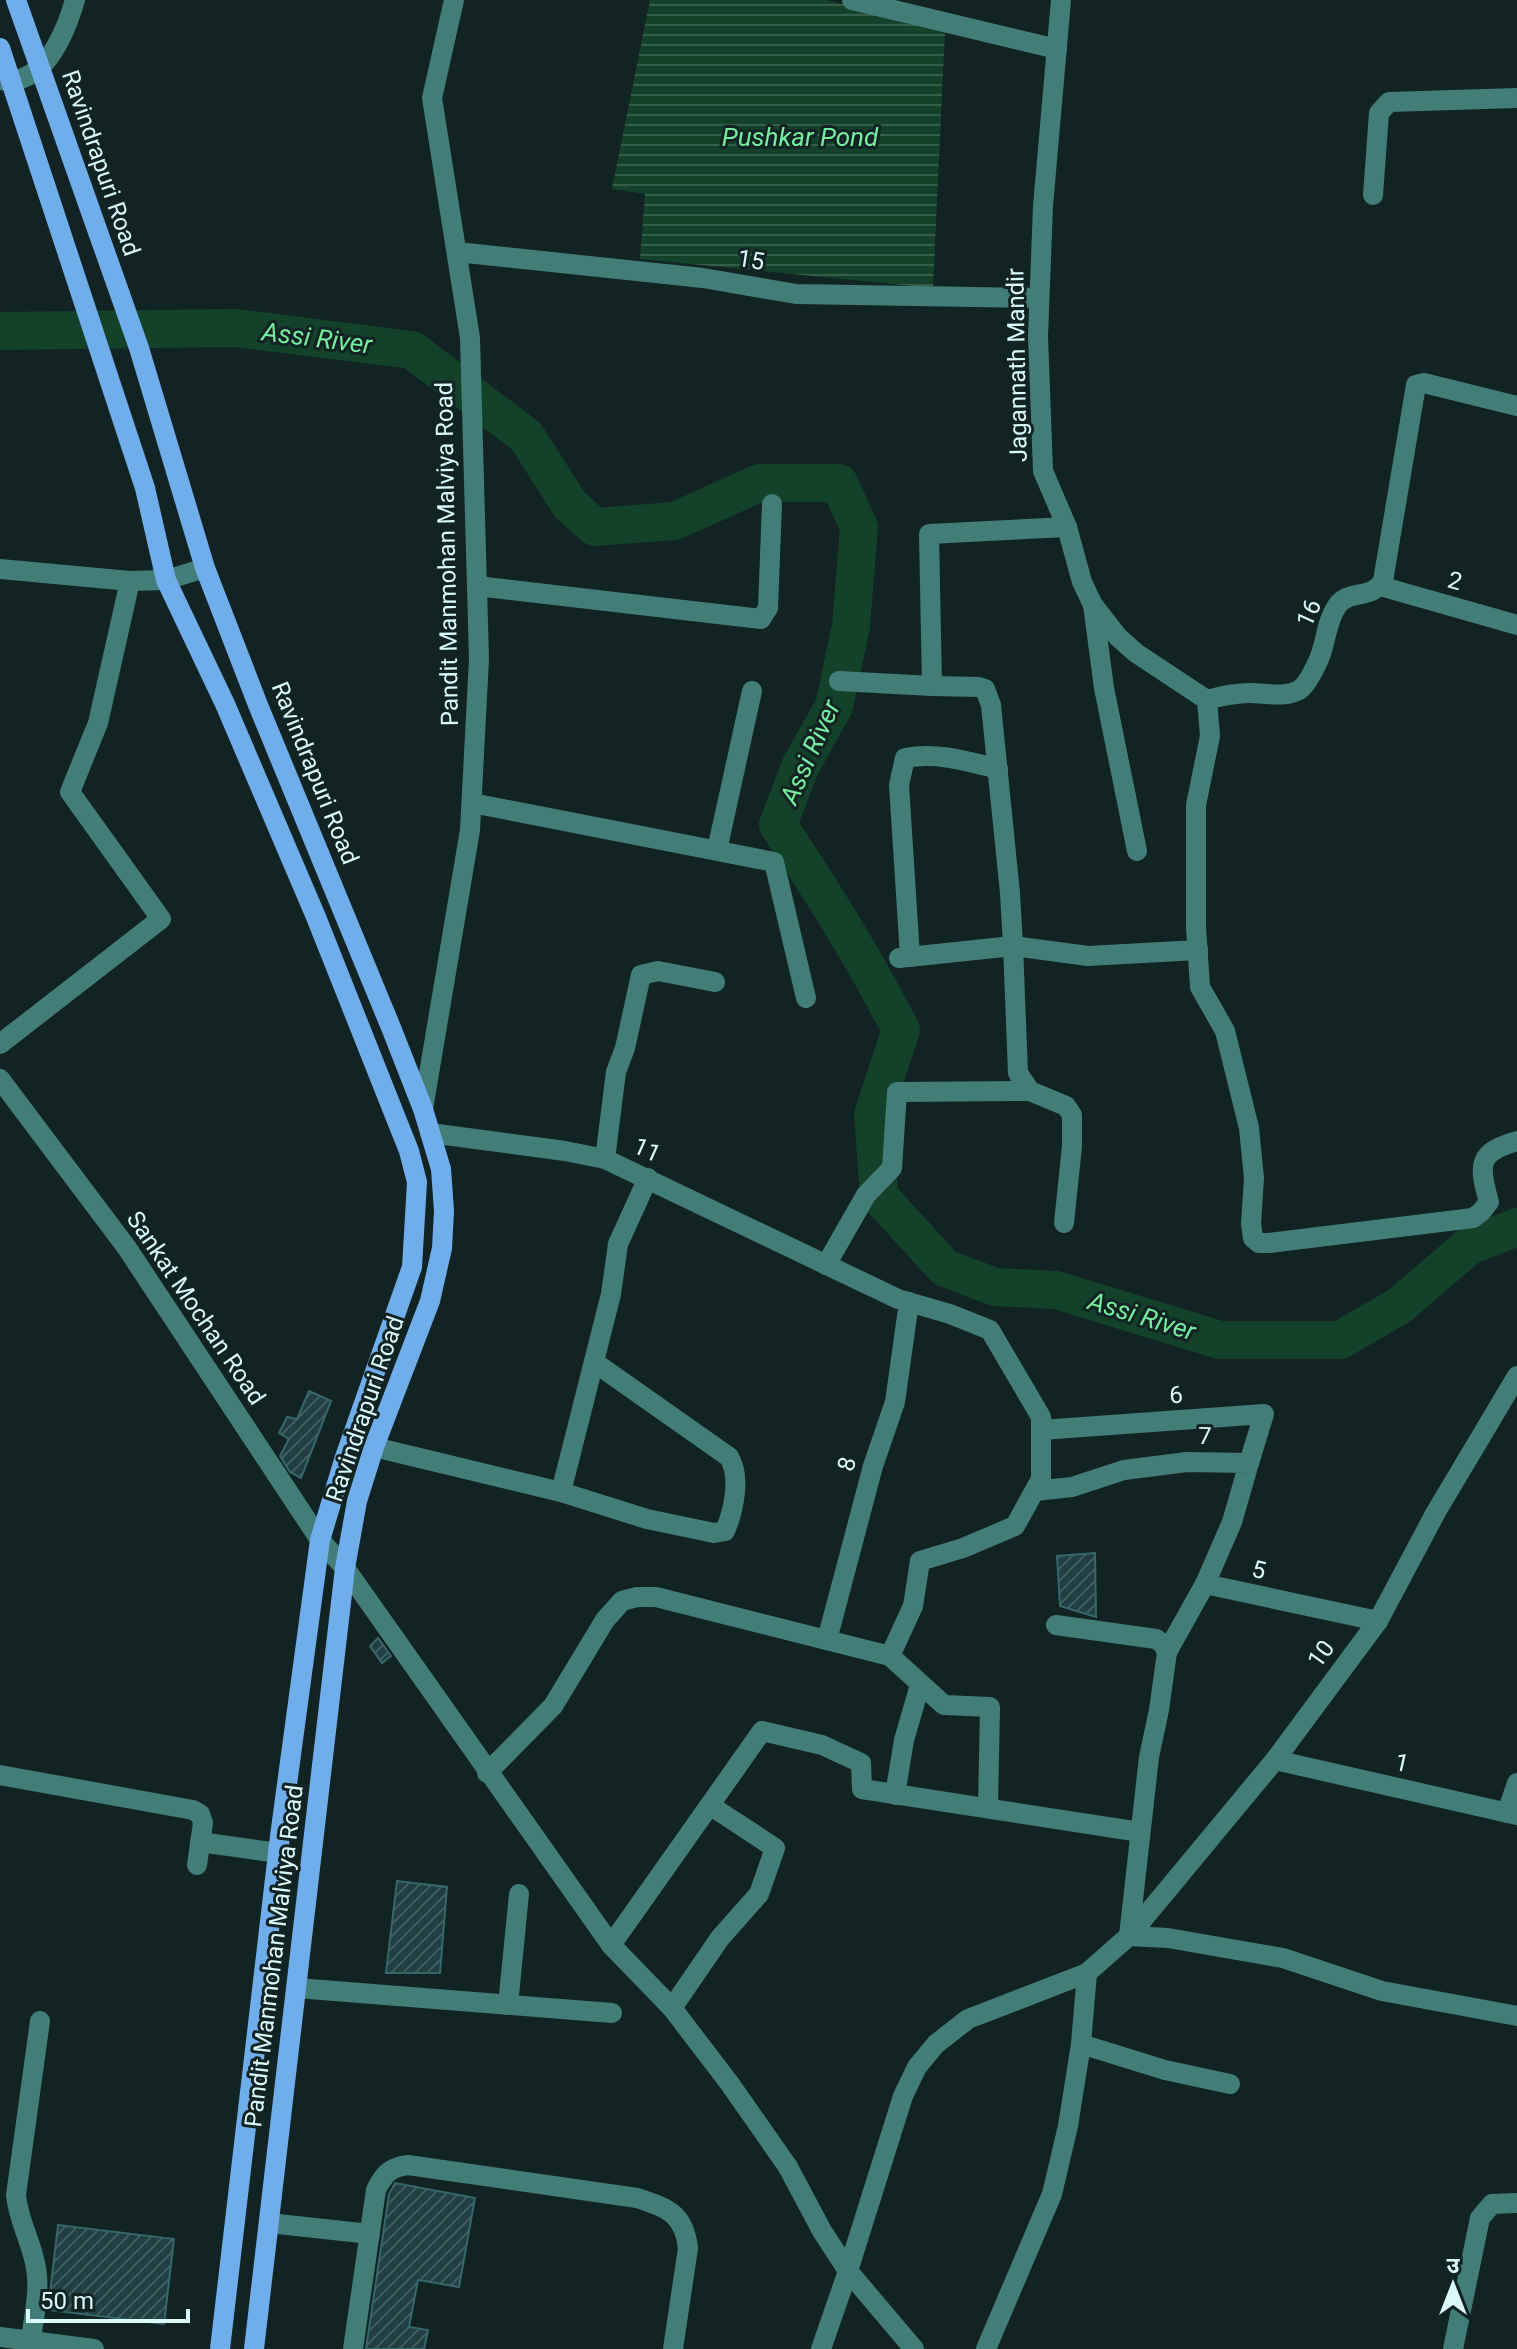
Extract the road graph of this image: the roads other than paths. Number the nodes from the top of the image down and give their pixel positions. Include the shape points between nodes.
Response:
1 (16, 0) edge
2 (75, 0) edge
3 (454, 0) edge
4 (852, 0) edge
5 (1061, 0) edge
6 (0, 48) edge
7 (1057, 49) junction
8 (40, 69) junction
9 (6, 81) edge
10 (1517, 98) edge
11 (1373, 195) dead end
12 (457, 252) junction
13 (1039, 298) junction
14 (1517, 406) edge
15 (772, 504) dead end
16 (1067, 527) junction
17 (205, 568) junction
18 (0, 569) edge
19 (166, 580) junction
20 (130, 581) junction
21 (477, 586) junction
22 (1380, 586) junction
23 (1093, 605) junction
24 (1517, 625) edge
25 (839, 681) dead end
26 (932, 686) junction
27 (752, 691) dead end
28 (1207, 700) junction
29 (998, 769) junction
30 (472, 803) junction
31 (717, 850) junction
32 (1137, 851) dead end
33 (1013, 946) junction
34 (1198, 950) junction
35 (715, 982) dead end
36 (806, 998) dead end
37 (0, 1044) edge
38 (0, 1079) edge
39 (1030, 1091) junction
40 (423, 1109) junction
41 (430, 1133) junction
42 (1517, 1141) edge
43 (605, 1159) junction
44 (648, 1178) junction
45 (1064, 1223) dead end
46 (826, 1265) junction
47 (909, 1302) junction
48 (594, 1362) junction
49 (1517, 1376) edge
50 (1041, 1430) junction
51 (374, 1447) junction
52 (1249, 1463) junction
53 (1035, 1491) junction
54 (561, 1492) junction
55 (320, 1540) junction
56 (345, 1568) junction
57 (1205, 1584) junction
58 (1378, 1621) junction
59 (1056, 1625) dead end
60 (827, 1640) junction
61 (1167, 1652) junction
62 (890, 1656) junction
63 (920, 1685) junction
64 (1275, 1760) junction
65 (487, 1773) junction
66 (0, 1775) edge
67 (1517, 1783) edge
68 (895, 1795) junction
69 (711, 1806) junction
70 (988, 1807) junction
71 (1512, 1814) edge
72 (1140, 1832) junction
73 (200, 1842) junction
74 (278, 1853) junction
75 (197, 1865) dead end
76 (519, 1894) dead end
77 (1129, 1936) junction
78 (611, 1945) junction
79 (1087, 1973) junction
80 (297, 1988) junction
81 (508, 2005) junction
82 (672, 2008) junction
83 (612, 2013) dead end
84 (1517, 2016) edge
85 (40, 2021) dead end
86 (1081, 2044) junction
87 (1230, 2084) dead end
88 (8, 2193) edge
89 (1517, 2203) edge
90 (269, 2223) junction
91 (370, 2234) junction
92 (848, 2271) junction
93 (0, 2337) edge
94 (31, 2339) junction
95 (94, 2349) edge
96 (220, 2349) edge
97 (254, 2349) edge
98 (353, 2349) edge
99 (673, 2349) edge
100 (821, 2349) edge
101 (914, 2349) edge
102 (986, 2349) edge
103 (1453, 2349) edge

1 - 8 main road, Ravindrapuri Road
2 - 8 street via 68,24
3 - 12 street, Pandit Manmohan Malviya Road via 432,98
4 - 7 street
5 - 7 street, Jagannath Mandir
6 - 9 main road, Ravindrapuri Road
7 - 13 street, Jagannath Mandir
8 - 9 street
8 - 17 main road, Ravindrapuri Road via 139,348
9 - 19 main road, Ravindrapuri Road via 145,488
10 - 11 street via 1389,102 1379,113
12 - 13 street, 15 via 703,278 796,294
12 - 21 street, Pandit Manmohan Malviya Road via 470,338
13 - 16 street, Jagannath Mandir via 1043,471
14 - 22 street via 1416,385
15 - 21 street via 768,608 761,619
16 - 23 street, Jagannath Mandir
16 - 26 street via 929,534
17 - 19 street
17 - 40 main road, Ravindrapuri Road
18 - 20 street
19 - 20 street
19 - 55 main road, Ravindrapuri Road via 316,917 417,1182 412,1267
20 - 37 street via 98,723 70,792 161,919
21 - 30 street, Pandit Manmohan Malviya Road
22 - 24 street, 2
22 - 28 street, 16 via 1339,602 1319,660 1297,691
23 - 28 street, Jagannath Mandir via 1136,653
23 - 32 street
25 - 26 street
26 - 29 street via 985,689
27 - 31 street
28 - 34 street via 1210,736 1196,805
29 - 33 street
29 - 33 street via 946,756 905,758 899,785 904,958
30 - 31 street
30 - 40 street, Pandit Manmohan Malviya Road
31 - 36 street via 774,862
33 - 34 street via 1088,956
33 - 39 street via 1018,1073
34 - 42 street via 1200,987 1225,1031 1249,1128 1251,1224 1259,1243 1473,1218 1489,1202 1482,1163 1487,1153
35 - 43 street via 658,971 641,975 616,1072
38 - 55 street, Sankat Mochan Road via 127,1248
39 - 45 street via 1066,1106 1072,1115
39 - 46 street via 897,1092 892,1168 866,1195
40 - 41 main road, Ravindrapuri Road
41 - 43 street, 11
41 - 51 main road, Ravindrapuri Road via 441,1169 442,1248 430,1301
43 - 44 street, 11
44 - 46 street, 11
44 - 48 street via 618,1244
46 - 47 street, 11
47 - 50 street, 11 via 990,1330 1041,1417
47 - 60 street, 8 via 895,1402
48 - 54 street
48 - 54 street via 729,1457 736,1476 730,1520 725,1531 714,1533
49 - 58 street, 10
50 - 52 street, 6 via 1264,1414
50 - 53 street via 1041,1479
51 - 54 street
51 - 56 main road, Ravindrapuri Road
52 - 53 street, 7 via 1174,1463
52 - 57 street via 1232,1522
53 - 62 street via 1015,1526 920,1561 913,1606
55 - 56 street, Sankat Mochan Road
55 - 74 main road, Ravindrapuri Road
56 - 65 street, Sankat Mochan Road
56 - 80 main road, Pandit Manmohan Malviya Road
57 - 58 street, 5
57 - 61 street
58 - 64 street, 10
59 - 61 street via 1156,1639
60 - 62 street
60 - 65 street via 656,1597 622,1601 553,1706
61 - 72 street
62 - 63 street
63 - 68 street
63 - 70 street via 944,1705 990,1707
64 - 71 street, 1
64 - 77 street, 10
65 - 78 street, Sankat Mochan Road
66 - 73 street via 193,1810 203,1823
67 - 71 street
68 - 69 street via 862,1789 861,1763 822,1745 762,1731
68 - 70 street
69 - 78 street
69 - 82 street via 775,1848 759,1894 720,1938
70 - 72 street
72 - 77 street
73 - 74 street
73 - 75 street
74 - 96 main road, Ravindrapuri Road
76 - 81 street
77 - 79 street, 10
77 - 84 street via 1283,1958 1382,1991
78 - 82 street, Sankat Mochan Road
79 - 86 street
79 - 92 street via 968,2019 917,2067
80 - 81 street
80 - 90 main road, Pandit Manmohan Malviya Road
81 - 83 street
82 - 92 street, Sankat Mochan Road via 788,2167
85 - 88 street
86 - 87 street
86 - 102 street via 1052,2194
88 - 94 street via 38,2280
89 - 103 street via 1492,2204 1480,2218
90 - 91 street
90 - 97 main road, Pandit Manmohan Malviya Road
91 - 98 street
91 - 99 street via 383,2175 408,2165 637,2198 661,2206 678,2218 688,2248
92 - 100 street
92 - 101 street, Sankat Mochan Road
93 - 94 street
94 - 95 street

